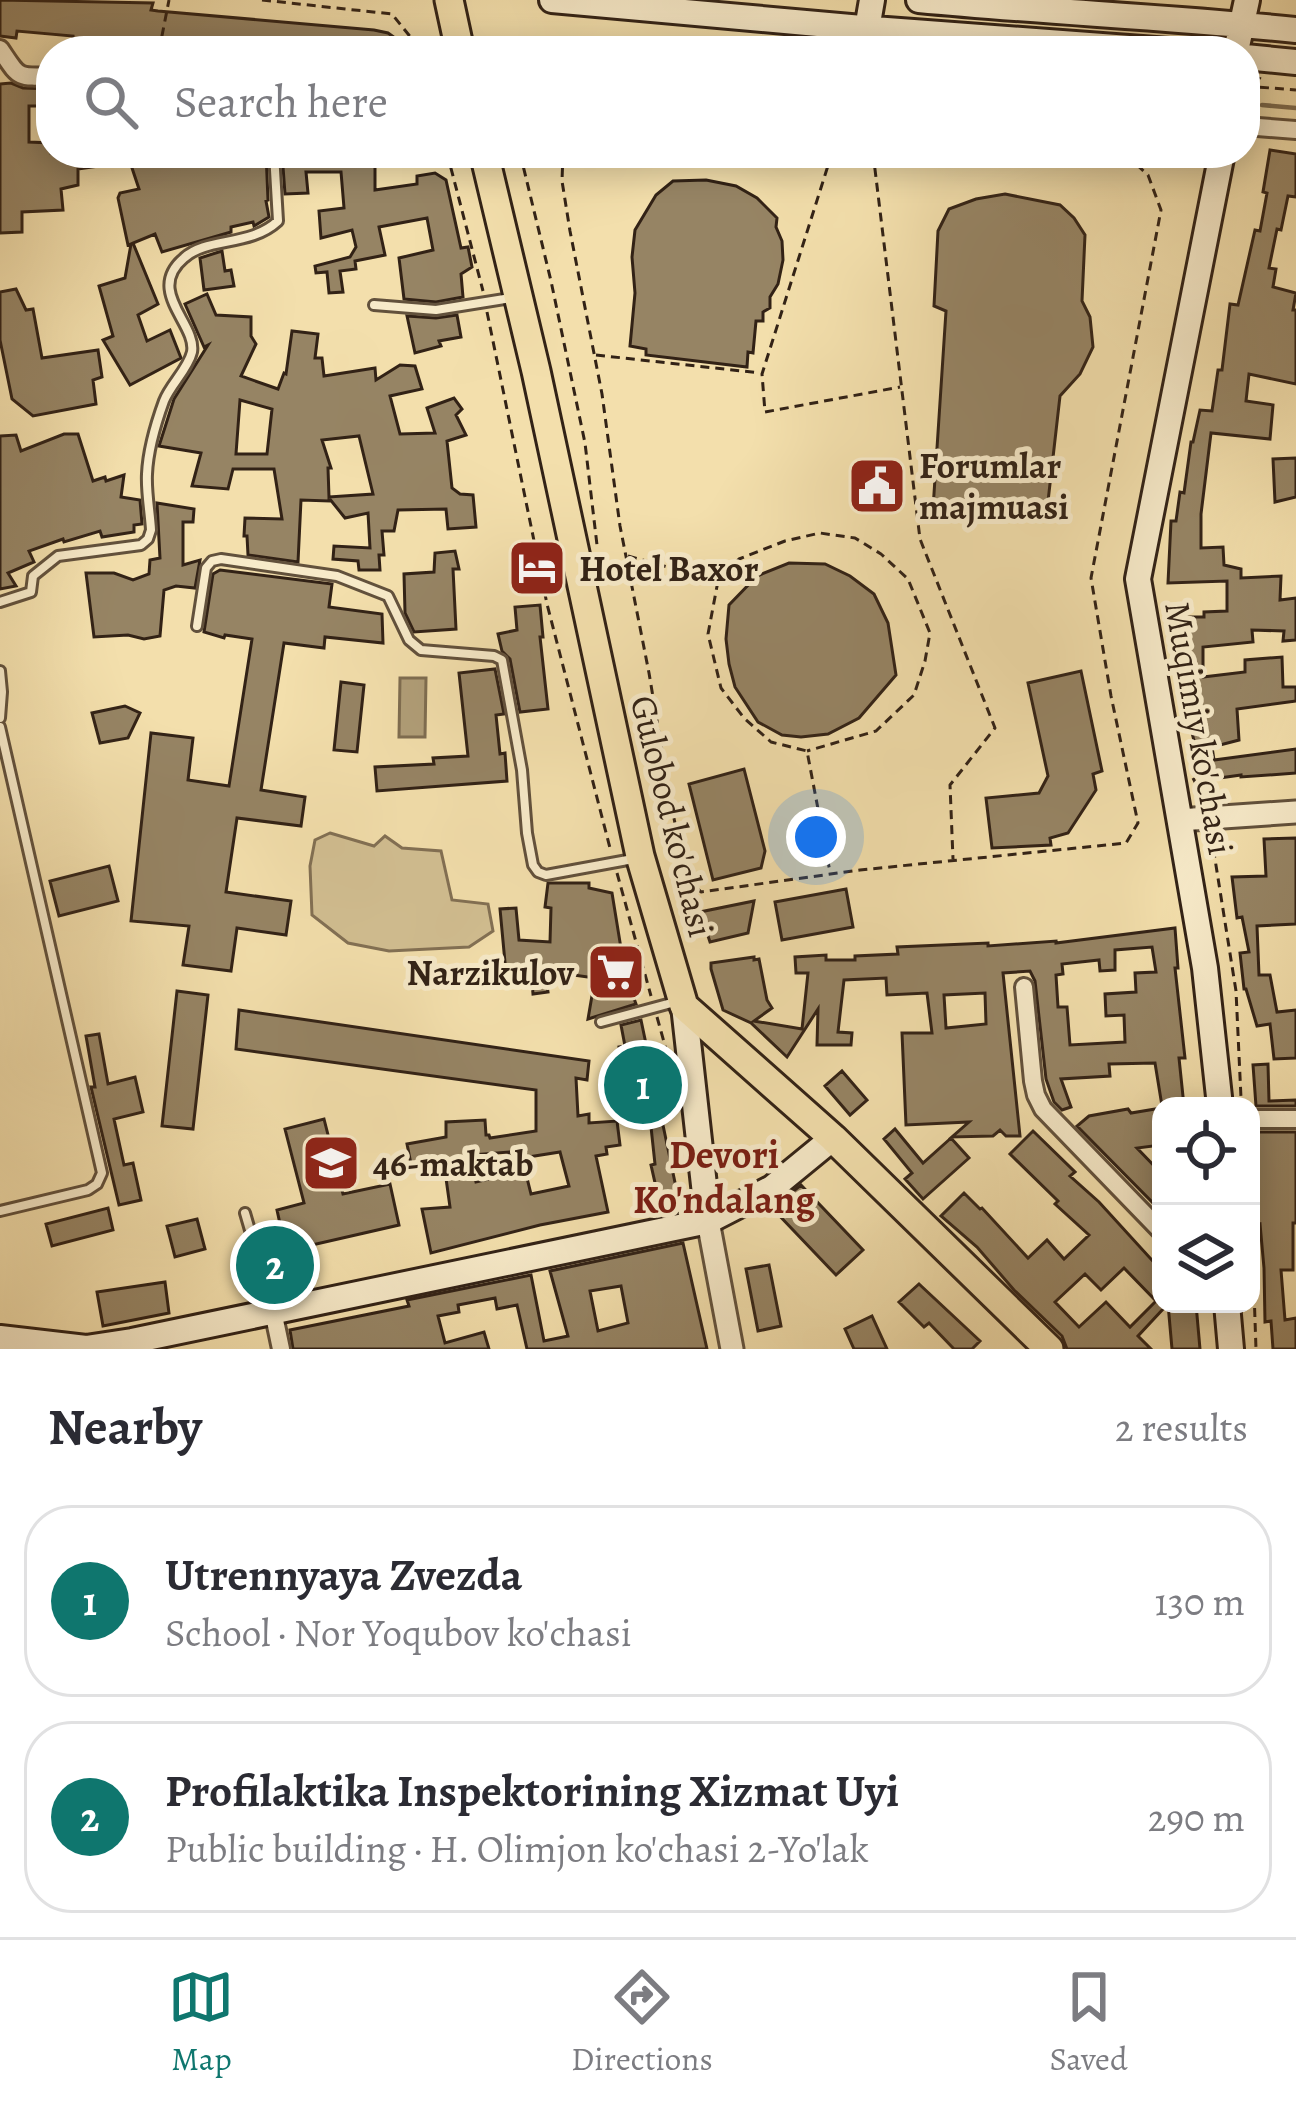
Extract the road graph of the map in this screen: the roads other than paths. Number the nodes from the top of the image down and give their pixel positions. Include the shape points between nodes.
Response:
1 (449, 0) edge
2 (552, 0) edge
3 (872, 0) edge
4 (920, 0) edge
5 (1244, 12) edge
6 (867, 29) junction
7 (1296, 30) edge
8 (457, 36) edge
9 (963, 36) edge
10 (0, 49) edge
11 (1260, 58) edge
12 (1296, 62) edge
13 (36, 77) edge
14 (1260, 127) edge
15 (1296, 130) edge
16 (275, 168) edge
17 (488, 168) edge
18 (1219, 168) edge
19 (518, 298) junction
20 (374, 305) dead end
21 (0, 602) edge
22 (197, 626) dead end
23 (0, 671) edge
24 (0, 718) edge
25 (0, 728) edge
26 (1296, 812) edge
27 (1178, 820) junction
28 (627, 860) junction
29 (1024, 987) dead end
30 (674, 1005) junction
31 (601, 1022) dead end
32 (1219, 1097) edge
33 (1260, 1119) edge
34 (1296, 1119) edge
35 (833, 1138) junction
36 (0, 1211) edge
37 (245, 1214) dead end
38 (708, 1220) junction
39 (1152, 1222) edge
40 (274, 1311) junction
41 (1228, 1313) edge
42 (0, 1339) edge
43 (86, 1349) edge
44 (281, 1349) edge
45 (732, 1349) edge
46 (1049, 1349) edge
47 (1231, 1349) edge

1 - 8 main road
2 - 6 main road
3 - 6 main road
4 - 5 main road via 1045,13
5 - 7 main road
6 - 9 main road
10 - 13 street via 16,75
11 - 12 main road
14 - 15 street
16 - 21 lane via 278,220 255,236 185,256 170,280 192,353 156,431 148,539 58,556 33,576 31,592
17 - 19 main road, Gulobod ko'chasi
18 - 27 main road, Muqimiy ko'chasi via 1138,579
19 - 20 lane via 436,310
19 - 28 main road, Gulobod ko'chasi
22 - 28 lane via 206,568 221,559 337,576 388,596 422,650 502,660 538,872
23 - 24 lane
25 - 36 lane via 102,1173 88,1190
26 - 27 street
27 - 32 main road, Muqimiy ko'chasi
28 - 30 main road, Gulobod ko'chasi
29 - 39 street via 1043,1109
30 - 31 lane
30 - 35 main road
30 - 38 main road
33 - 34 street
35 - 38 main road via 772,1188
35 - 46 main road
37 - 40 lane
38 - 40 main road
38 - 45 street
40 - 43 main road
40 - 44 street
41 - 47 main road
42 - 43 main road

